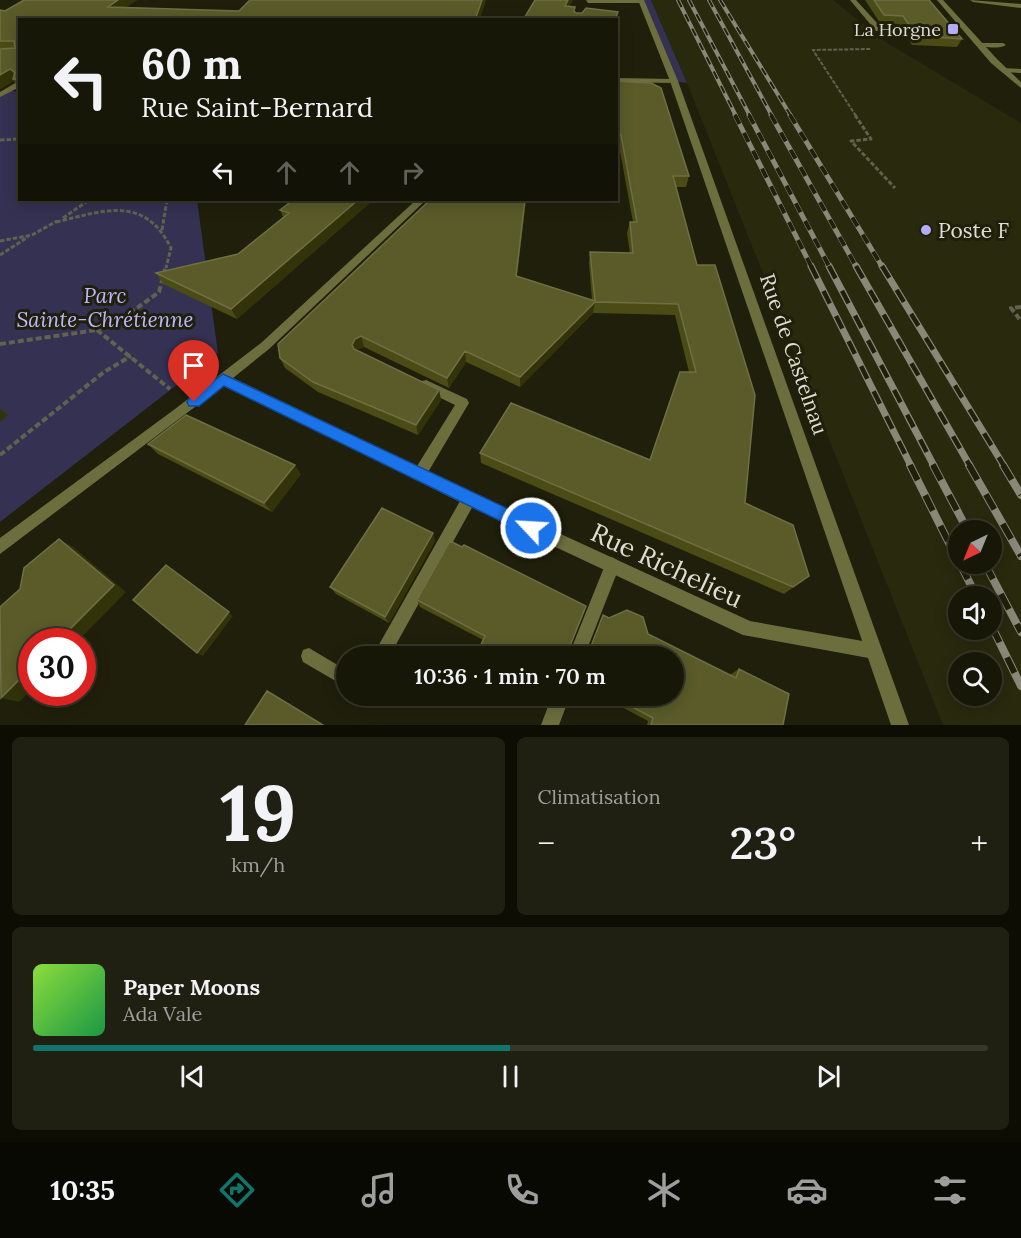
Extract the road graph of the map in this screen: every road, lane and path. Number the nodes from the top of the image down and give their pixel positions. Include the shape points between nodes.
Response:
1 (853, 0) edge
2 (939, 0) edge
3 (973, 0) edge
4 (588, 1) edge
5 (641, 1) edge
6 (1021, 6) edge
7 (583, 10) edge
8 (878, 30) dead end
9 (980, 44) junction
10 (1003, 45) dead end
11 (877, 48) dead end
12 (1003, 70) junction
13 (1021, 71) edge
14 (618, 80) edge
15 (674, 81) junction
16 (18, 85) edge
17 (1021, 86) edge
18 (0, 95) edge
19 (18, 139) edge
20 (0, 140) edge
21 (895, 188) dead end
22 (88, 201) edge
23 (168, 201) edge
24 (420, 201) edge
25 (56, 222) junction
26 (162, 230) junction
27 (32, 234) junction
28 (0, 241) edge
29 (0, 255) edge
30 (1021, 307) edge
31 (1021, 321) edge
32 (97, 330) junction
33 (0, 344) edge
34 (131, 356) junction
35 (413, 378) edge
36 (223, 379) junction
37 (180, 413) junction
38 (0, 455) edge
39 (419, 475) junction
40 (469, 499) junction
41 (0, 547) edge
42 (612, 566) junction
43 (386, 646) edge
44 (580, 646) edge
45 (874, 651) junction
46 (309, 656) dead end
47 (336, 673) edge
48 (557, 706) edge
49 (550, 725) edge
50 (900, 725) edge

1 - 8 street
2 - 9 street
3 - 6 street
4 - 5 street
4 - 7 street
5 - 15 street, Rue de Castelnau
9 - 10 street
9 - 12 street
11 - 21 path via 813,50 871,139 851,141
12 - 13 street
12 - 17 street
14 - 15 street
15 - 45 street, Rue de Castelnau
16 - 18 street
19 - 20 path
22 - 25 path
23 - 26 path
24 - 36 street via 265,346
25 - 26 path via 112,209 137,213
25 - 27 path
26 - 32 path via 171,248 159,292 126,316
27 - 28 path
27 - 29 path
30 - 31 path via 1011,308
32 - 33 path
32 - 34 path
34 - 37 path via 170,388 168,406
34 - 38 path via 104,372
35 - 39 street via 463,402
36 - 37 street
36 - 39 street, Rue Richelieu
37 - 41 street
39 - 40 street, Rue Richelieu
40 - 42 street, Rue Richelieu
40 - 43 street
42 - 44 street
42 - 45 street, Rue Richelieu via 749,629
45 - 50 street, Rue de Castelnau
46 - 47 street
48 - 49 street

